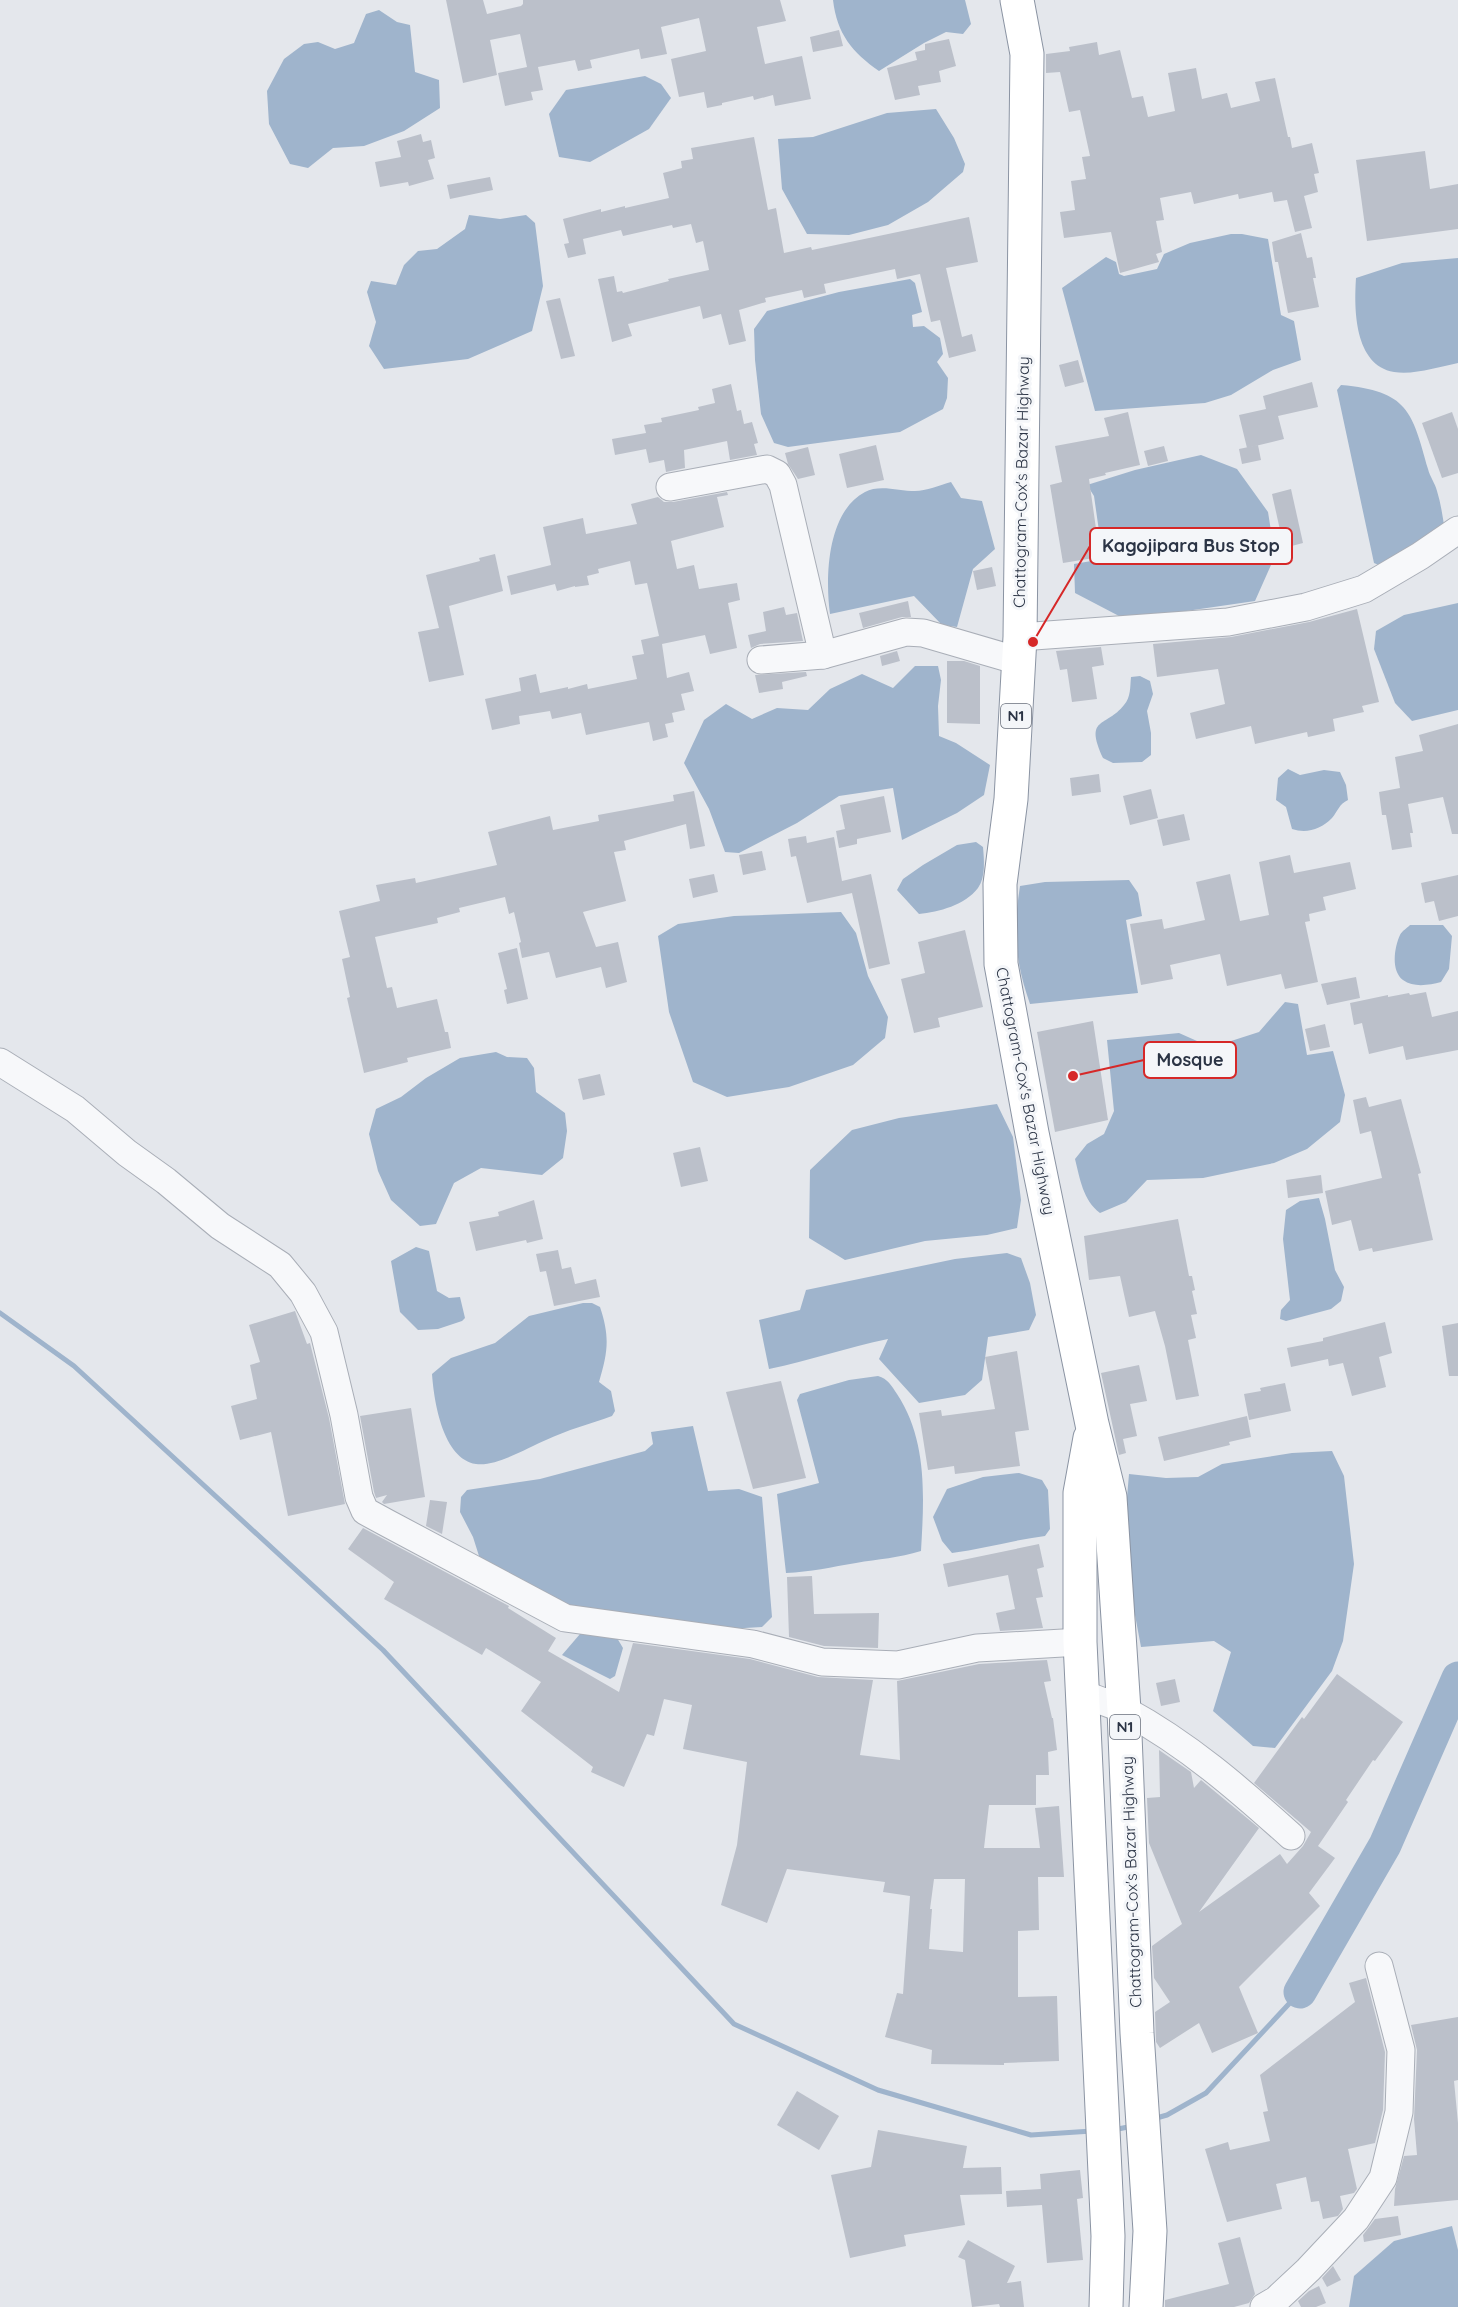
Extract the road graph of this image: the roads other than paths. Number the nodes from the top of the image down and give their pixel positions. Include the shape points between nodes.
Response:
1 (1017, 0) edge
2 (670, 487) dead end
3 (1458, 530) edge
4 (1019, 649) junction
5 (823, 656) junction
6 (761, 660) dead end
7 (0, 1062) edge
8 (1092, 1424) junction
9 (1080, 1642) junction
10 (1083, 1694) junction
11 (1124, 1710) junction
12 (1291, 1836) dead end
13 (1379, 1966) dead end
14 (1106, 2307) edge
15 (1146, 2307) edge
16 (1264, 2307) edge

1 - 4 highway, Chattogram-Cox's Bazar Highway / N1 via 1027,54
2 - 5 street via 767,469 777,474 783,485
3 - 4 street via 1364,589 1306,607 1227,622
4 - 5 street via 906,632
4 - 8 highway, Chattogram-Cox's Bazar Highway / N1 via 1011,799 1000,884 1001,964
5 - 6 street
7 - 9 street via 75,1110 220,1226 280,1265 303,1293 324,1332 359,1497 365,1511 387,1523 565,1618 753,1644 822,1662 898,1665 977,1648
8 - 9 highway, Chattogram-Cox's Bazar Highway / N1 via 1080,1493
8 - 11 highway, Chattogram-Cox's Bazar Highway / N1 via 1110,1497
9 - 10 highway, Chattogram-Cox's Bazar Highway / N1
10 - 11 street
10 - 14 highway, Chattogram-Cox's Bazar Highway / N1 via 1108,2236
11 - 12 street via 1235,1785
11 - 15 highway, Chattogram-Cox's Bazar Highway / N1 via 1137,2033 1150,2231
13 - 16 street via 1401,2050 1398,2112 1383,2178 1356,2219 1308,2270

